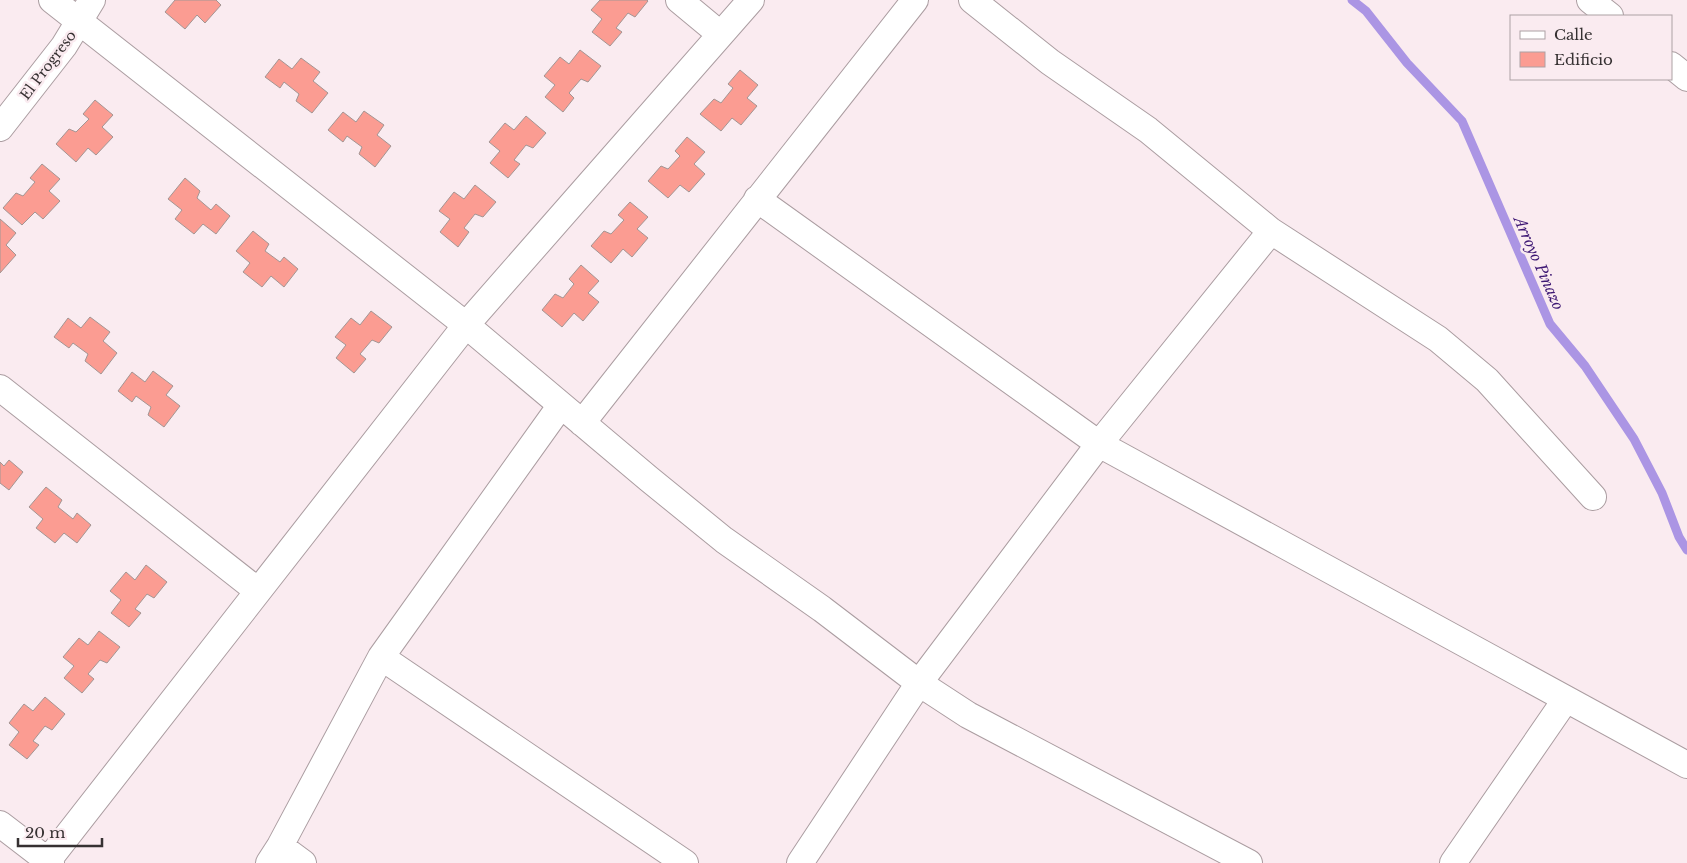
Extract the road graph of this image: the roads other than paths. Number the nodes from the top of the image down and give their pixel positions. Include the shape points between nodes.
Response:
1 (52, 0) edge
2 (92, 0) edge
3 (679, 0) edge
4 (751, 0) edge
5 (915, 0) edge
6 (972, 0) edge
7 (1590, 0) edge
8 (1609, 15) edge
9 (79, 22) junction
10 (720, 34) junction
11 (1672, 66) edge
12 (1687, 78) edge
13 (0, 128) edge
14 (757, 199) junction
15 (1271, 231) junction
16 (466, 325) junction
17 (0, 388) edge
18 (561, 405) junction
19 (582, 423) junction
20 (1099, 444) junction
21 (1594, 498) dead end
22 (258, 591) junction
23 (381, 657) junction
24 (919, 683) junction
25 (1566, 699) junction
26 (1687, 765) edge
27 (0, 824) edge
28 (275, 855) edge
29 (48, 862) edge
30 (303, 863) edge
31 (685, 863) edge
32 (800, 863) edge
33 (1249, 863) edge
34 (1453, 863) edge

1 - 9 street
2 - 9 street, El Progreso
3 - 10 street
4 - 10 street
5 - 14 street
6 - 15 street via 1050,62 1148,130
7 - 8 street
9 - 13 street, El Progreso
9 - 16 street
10 - 16 street
11 - 12 street
14 - 19 street
14 - 20 street
15 - 20 street
15 - 21 street via 1445,345 1487,380
16 - 18 street
16 - 22 street
17 - 22 street
18 - 19 street
18 - 23 street
19 - 24 street via 724,540 822,608
20 - 24 street
20 - 25 street
22 - 29 street
23 - 28 street
23 - 31 street
24 - 32 street
24 - 33 street via 968,715
25 - 26 street
25 - 34 street
27 - 29 street
28 - 30 street

